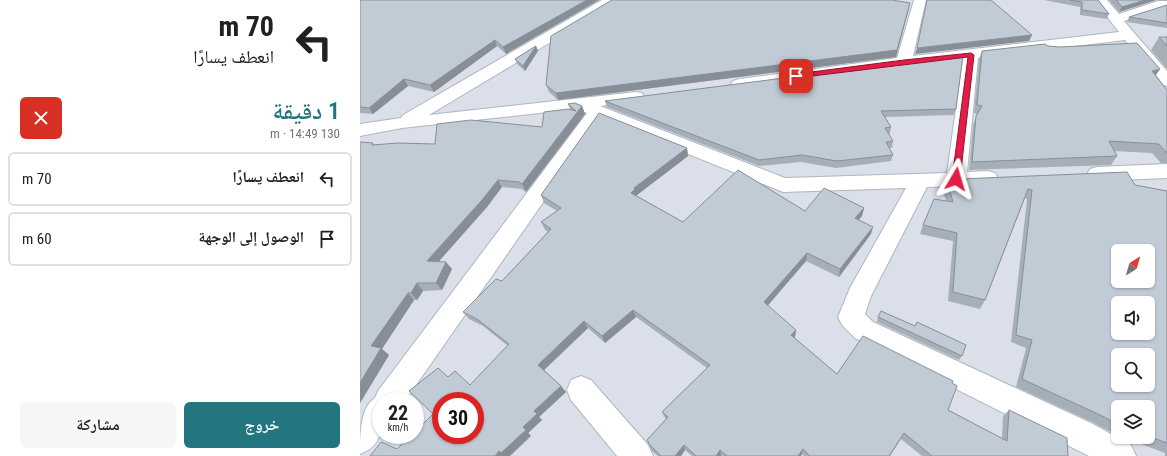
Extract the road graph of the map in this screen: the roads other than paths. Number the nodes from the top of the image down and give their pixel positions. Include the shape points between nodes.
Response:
1 (611, 0) edge
2 (1100, 0) edge
3 (915, 3) edge
4 (1161, 3) edge
5 (1116, 19) junction
6 (1129, 35) junction
7 (971, 55) junction
8 (904, 62) junction
9 (1167, 81) edge
10 (723, 86) edge
11 (652, 95) edge
12 (590, 108) junction
13 (402, 123) junction
14 (360, 130) edge
15 (1167, 171) edge
16 (1081, 174) edge
17 (1003, 177) edge
18 (956, 179) junction
19 (920, 181) junction
20 (581, 390) dead end
21 (394, 392) edge
22 (372, 422) edge
23 (360, 438) edge
24 (637, 456) edge
25 (1120, 456) edge

1 - 13 street
2 - 5 street
3 - 8 street
4 - 5 street
5 - 6 street
6 - 7 street
6 - 9 street
7 - 8 street
7 - 18 street
8 - 10 street
11 - 12 street
12 - 13 street
12 - 19 street via 783,184
12 - 21 street
13 - 14 street
15 - 16 street
17 - 18 street
18 - 19 street
19 - 25 street via 859,295 850,318 864,330
20 - 24 street
22 - 23 street

